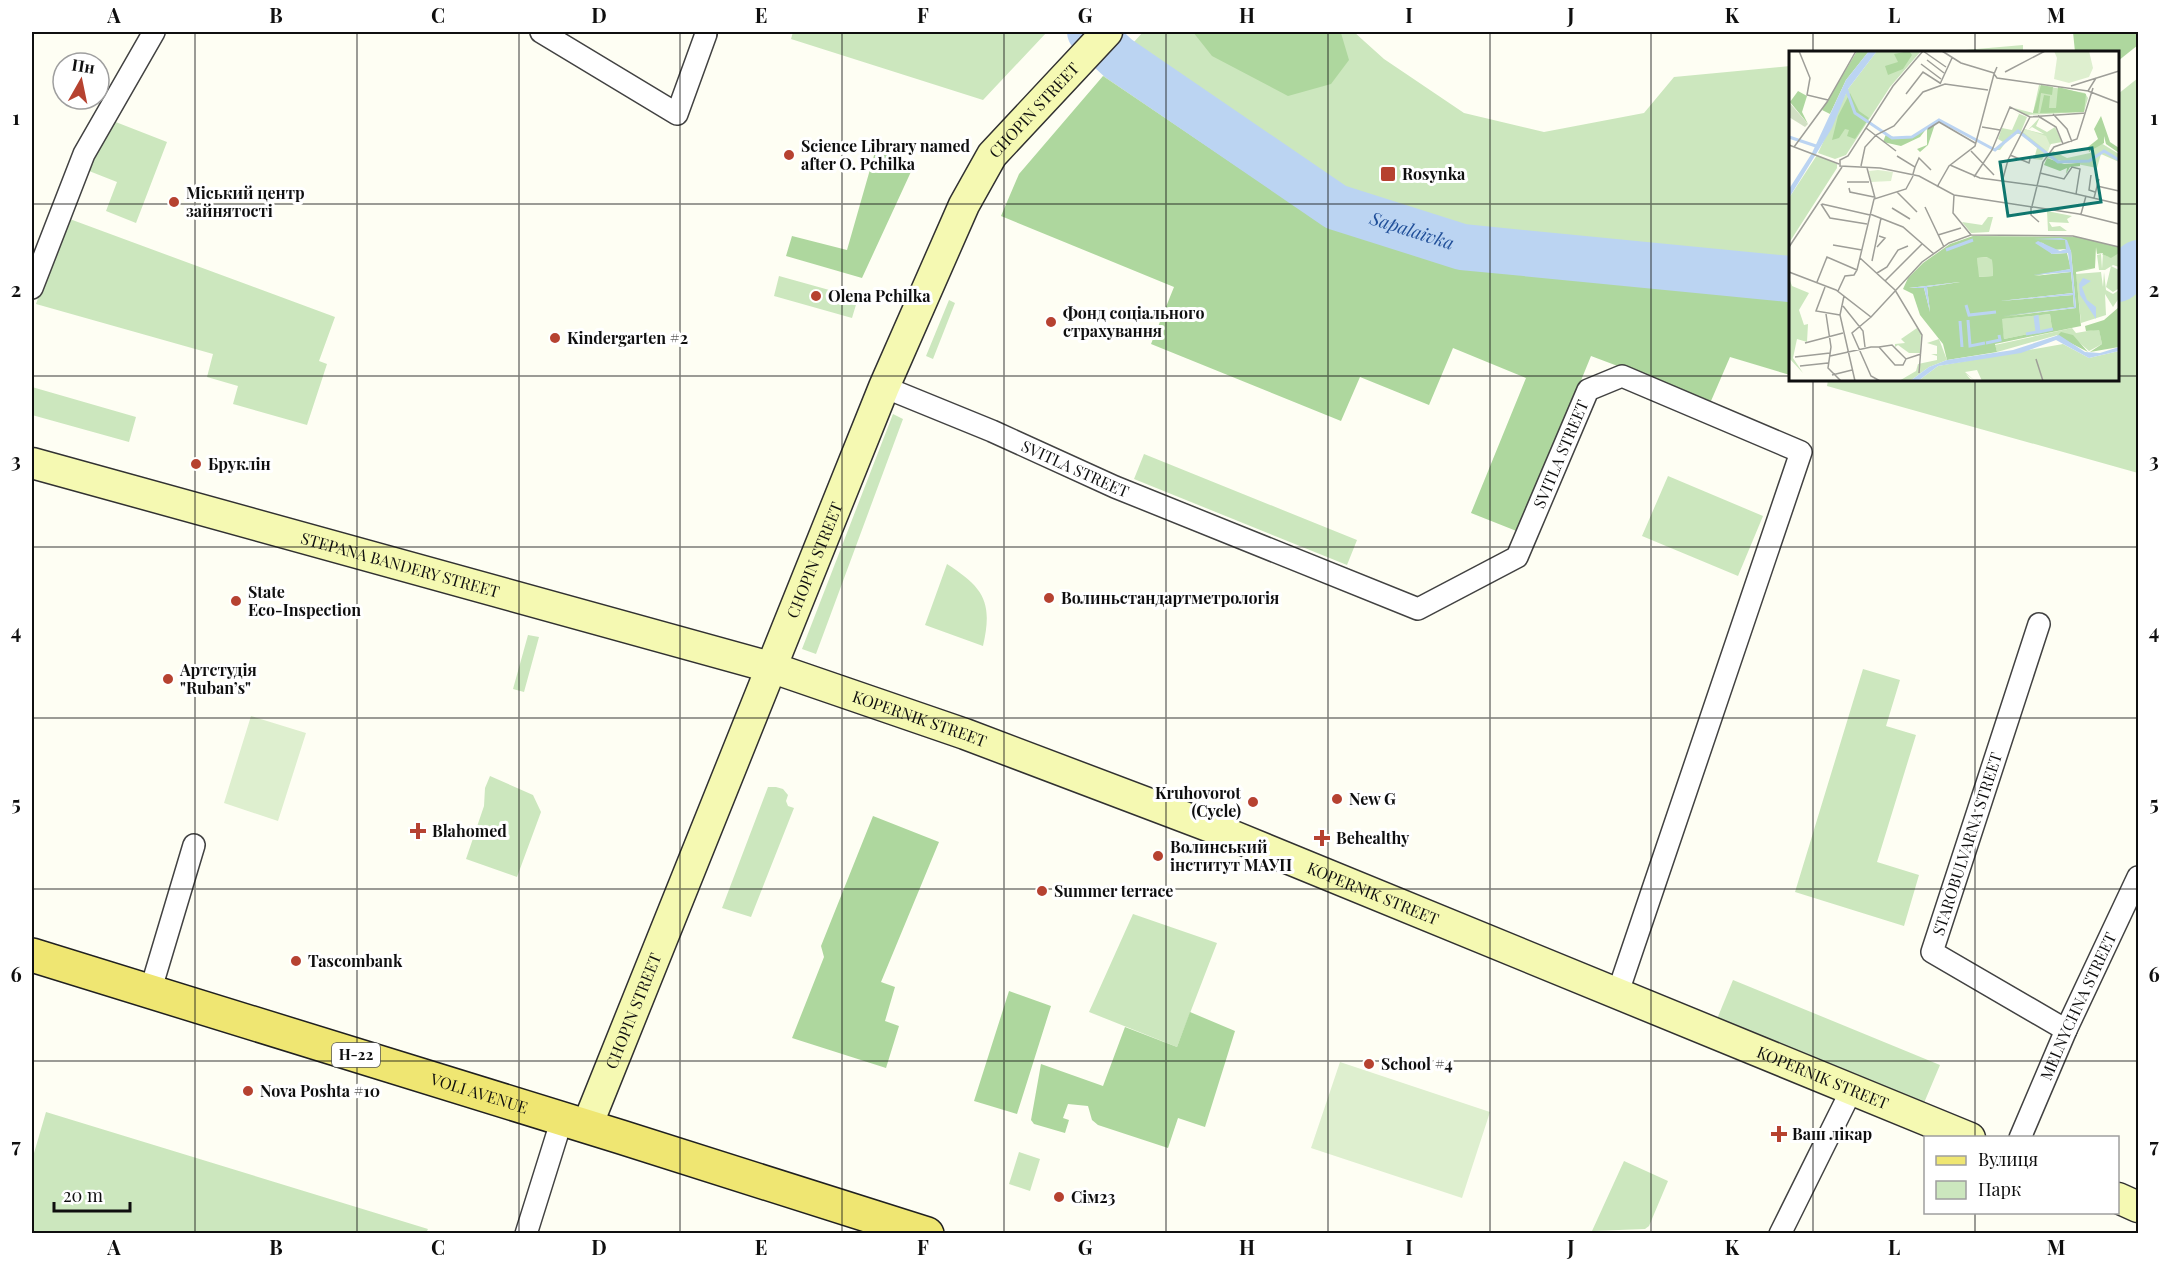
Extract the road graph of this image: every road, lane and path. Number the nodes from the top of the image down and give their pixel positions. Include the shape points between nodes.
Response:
1 (154, 32) edge
2 (541, 32) edge
3 (1107, 32) edge
4 (706, 34) dead end
5 (32, 288) edge
6 (884, 387) junction
7 (32, 463) edge
8 (2039, 624) dead end
9 (770, 667) junction
10 (194, 845) dead end
11 (2137, 885) edge
12 (32, 955) edge
13 (150, 992) junction
14 (1617, 994) junction
15 (2066, 1030) junction
16 (1852, 1089) junction
17 (574, 1122) junction
18 (1968, 1136) edge
19 (2020, 1136) edge
20 (2119, 1198) edge
21 (2139, 1207) edge
22 (526, 1233) edge
23 (927, 1233) edge
24 (1780, 1233) edge

1 - 5 street via 84,154
2 - 4 street via 677,114
3 - 6 street, CHOPIN STREET via 992,155 964,205
6 - 9 street, CHOPIN STREET
6 - 14 street, SVITLA STREET via 1115,488 1418,609 1517,557 1588,390 1622,376 1801,452
7 - 9 street, STEPANA BANDERY STREET
8 - 15 street, STAROBULVARNA STREET via 1932,952
9 - 14 street, KOPERNIK STREET via 965,734 1150,804
9 - 17 street, CHOPIN STREET
10 - 13 street
11 - 15 street, MELNYCHNA STREET
12 - 13 main road, VOLI AVENUE / Н-22
13 - 17 main road, VOLI AVENUE / Н-22
14 - 16 street, KOPERNIK STREET
15 - 19 street, MELNYCHNA STREET
16 - 18 street, KOPERNIK STREET
16 - 24 street
17 - 22 street
17 - 23 main road, VOLI AVENUE / Н-22
20 - 21 street

